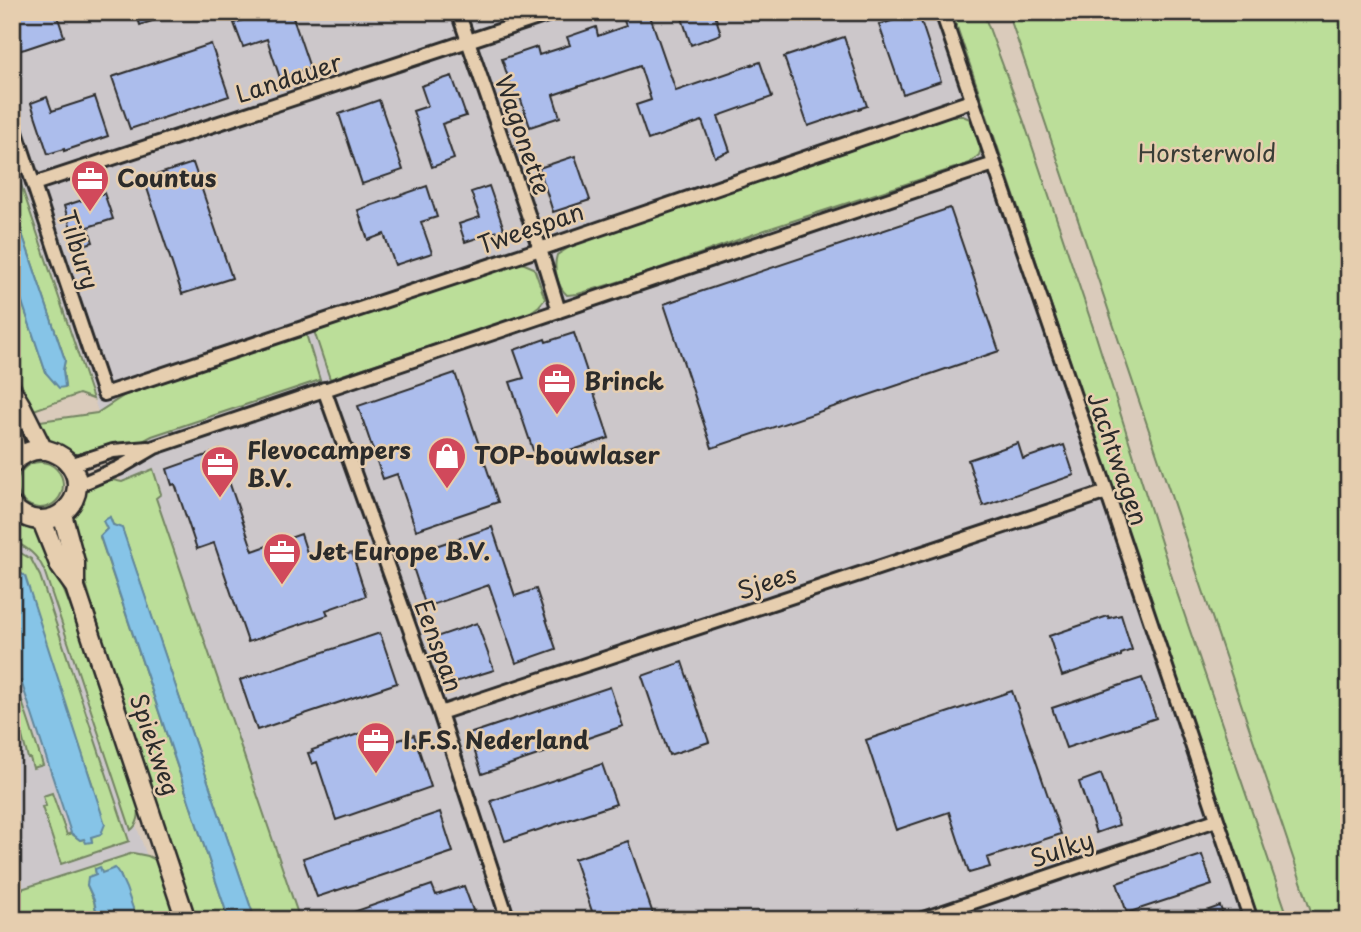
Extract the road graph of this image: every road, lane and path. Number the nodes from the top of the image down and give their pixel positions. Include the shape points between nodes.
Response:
1 (457, 12) edge
2 (556, 12) edge
3 (942, 12) edge
4 (467, 42) junction
5 (971, 100) junction
6 (12, 120) edge
7 (994, 164) junction
8 (34, 184) junction
9 (540, 248) junction
10 (559, 311) junction
11 (324, 389) junction
12 (12, 391) edge
13 (104, 394) joint
14 (12, 432) edge
15 (155, 447) junction
16 (43, 450) junction
17 (15, 461) edge
18 (70, 465) junction
19 (76, 486) junction
20 (1107, 492) junction
21 (12, 506) edge
22 (62, 514) junction
23 (41, 521) junction
24 (75, 587) junction
25 (440, 713) junction
26 (1216, 820) junction
27 (186, 920) edge
28 (508, 920) edge
29 (920, 920) edge
30 (1251, 920) edge

1 - 4 street, Wagonette
2 - 4 street, Landauer
3 - 5 street, Jachtwagen
4 - 8 street, Landauer
4 - 9 street, Wagonette
5 - 7 street, Jachtwagen
5 - 9 street, Tweespan
6 - 8 street, Tilbury
7 - 10 street
7 - 20 street, Jachtwagen
8 - 13 street, Tilbury
9 - 10 street, Wagonette
9 - 13 street, Tweespan
10 - 11 street
11 - 15 street
11 - 25 street, Eenspan
12 - 16 main road
14 - 17 main road
15 - 18 street via 113,452
15 - 19 street
16 - 17 main road via 29,451
16 - 18 main road via 63,457
18 - 19 main road
19 - 22 main road via 75,497
20 - 25 street, Sjees
20 - 26 street, Jachtwagen
21 - 23 main road
22 - 23 main road
22 - 24 main road, Spiekweg via 75,562
23 - 24 main road, Spiekweg via 60,566
24 - 27 main road, Spiekweg
25 - 28 street, Eenspan
26 - 29 street, Sulky
26 - 30 street, Jachtwagen

